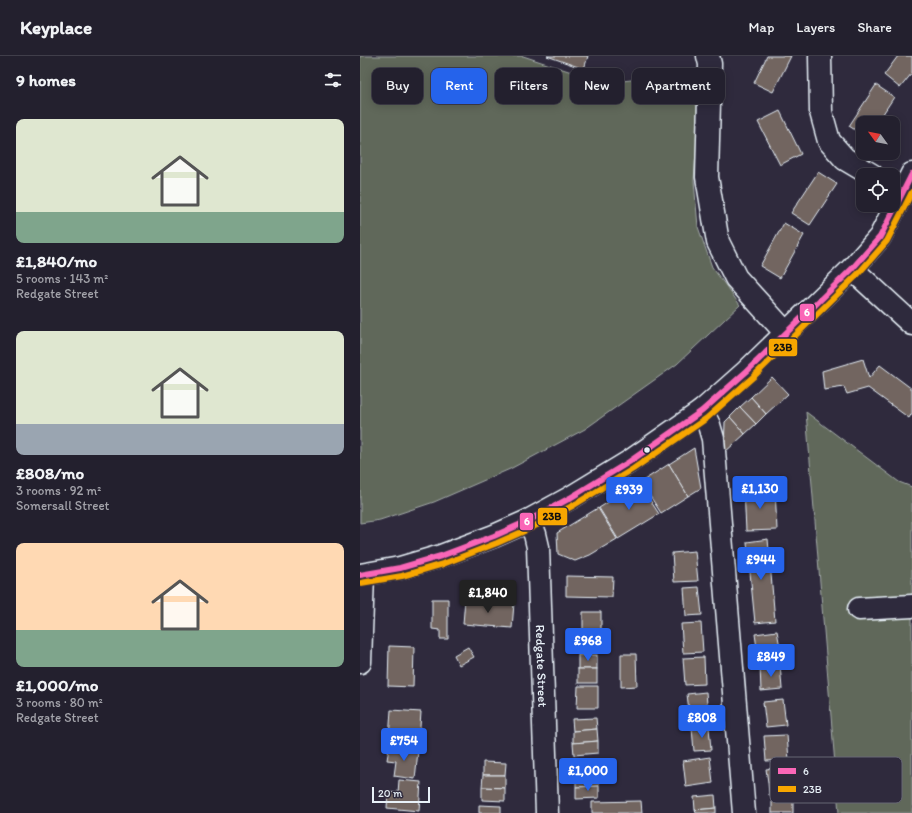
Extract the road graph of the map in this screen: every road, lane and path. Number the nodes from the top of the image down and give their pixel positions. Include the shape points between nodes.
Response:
1 (708, 56) edge
2 (820, 56) edge
3 (861, 168) edge
4 (903, 185) edge
5 (852, 268) junction
6 (912, 324) edge
7 (786, 332) junction
8 (702, 412) junction
9 (528, 521) junction
10 (361, 575) edge
11 (912, 606) edge
12 (859, 609) dead end
13 (360, 662) edge
14 (547, 813) edge
15 (744, 813) edge

1 - 7 street via 710,64 707,177 718,242 736,278
2 - 3 street via 821,112 829,140 845,158
4 - 5 street via 880,236
5 - 6 street
5 - 7 street
7 - 8 street
8 - 9 street via 629,462
8 - 15 street via 713,439
9 - 10 street via 441,556 400,568
9 - 14 street, Redgate Street via 538,547
10 - 13 street
11 - 12 street

